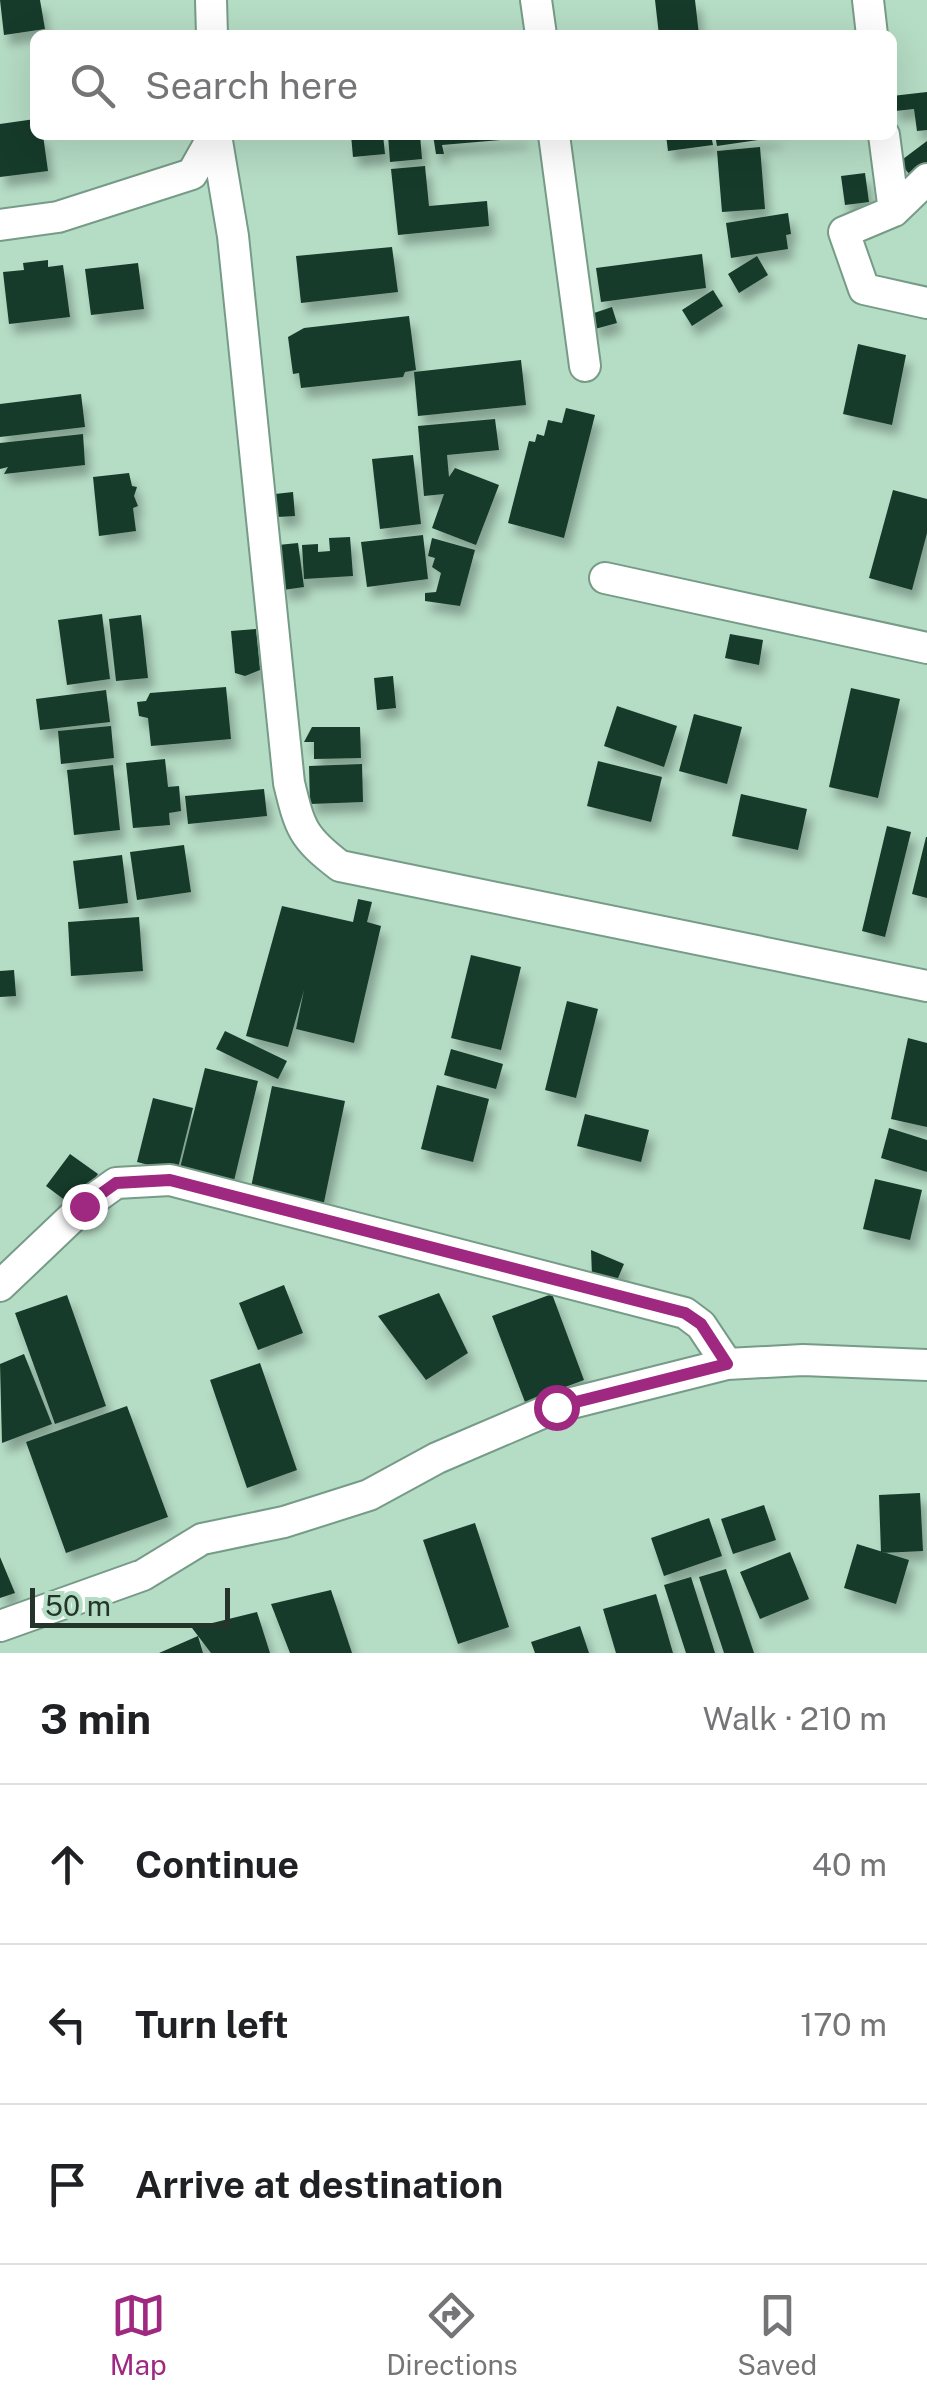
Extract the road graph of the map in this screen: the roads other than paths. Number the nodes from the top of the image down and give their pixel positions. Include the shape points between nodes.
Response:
1 (211, 0) edge
2 (536, 0) edge
3 (868, 0) edge
4 (212, 30) edge
5 (540, 30) edge
6 (871, 30) edge
7 (212, 140) edge
8 (216, 140) edge
9 (555, 140) edge
10 (885, 140) edge
11 (192, 174) junction
12 (927, 179) edge
13 (226, 200) junction
14 (894, 211) junction
15 (0, 225) edge
16 (927, 303) edge
17 (585, 366) dead end
18 (605, 578) dead end
19 (927, 648) edge
20 (927, 986) edge
21 (0, 1286) edge
22 (727, 1364) junction
23 (927, 1365) edge
24 (0, 1626) edge

1 - 4 street
2 - 5 street
3 - 6 street
7 - 11 street
8 - 13 street
9 - 17 street
10 - 14 street
11 - 13 street
11 - 15 street via 58,217
12 - 14 street
13 - 20 street via 289,782 312,846 340,866
14 - 16 street via 844,232 864,289
18 - 19 street
21 - 22 street via 116,1183 170,1180 685,1313 701,1324
22 - 23 street
22 - 24 street via 556,1407 369,1495 202,1539 143,1575

